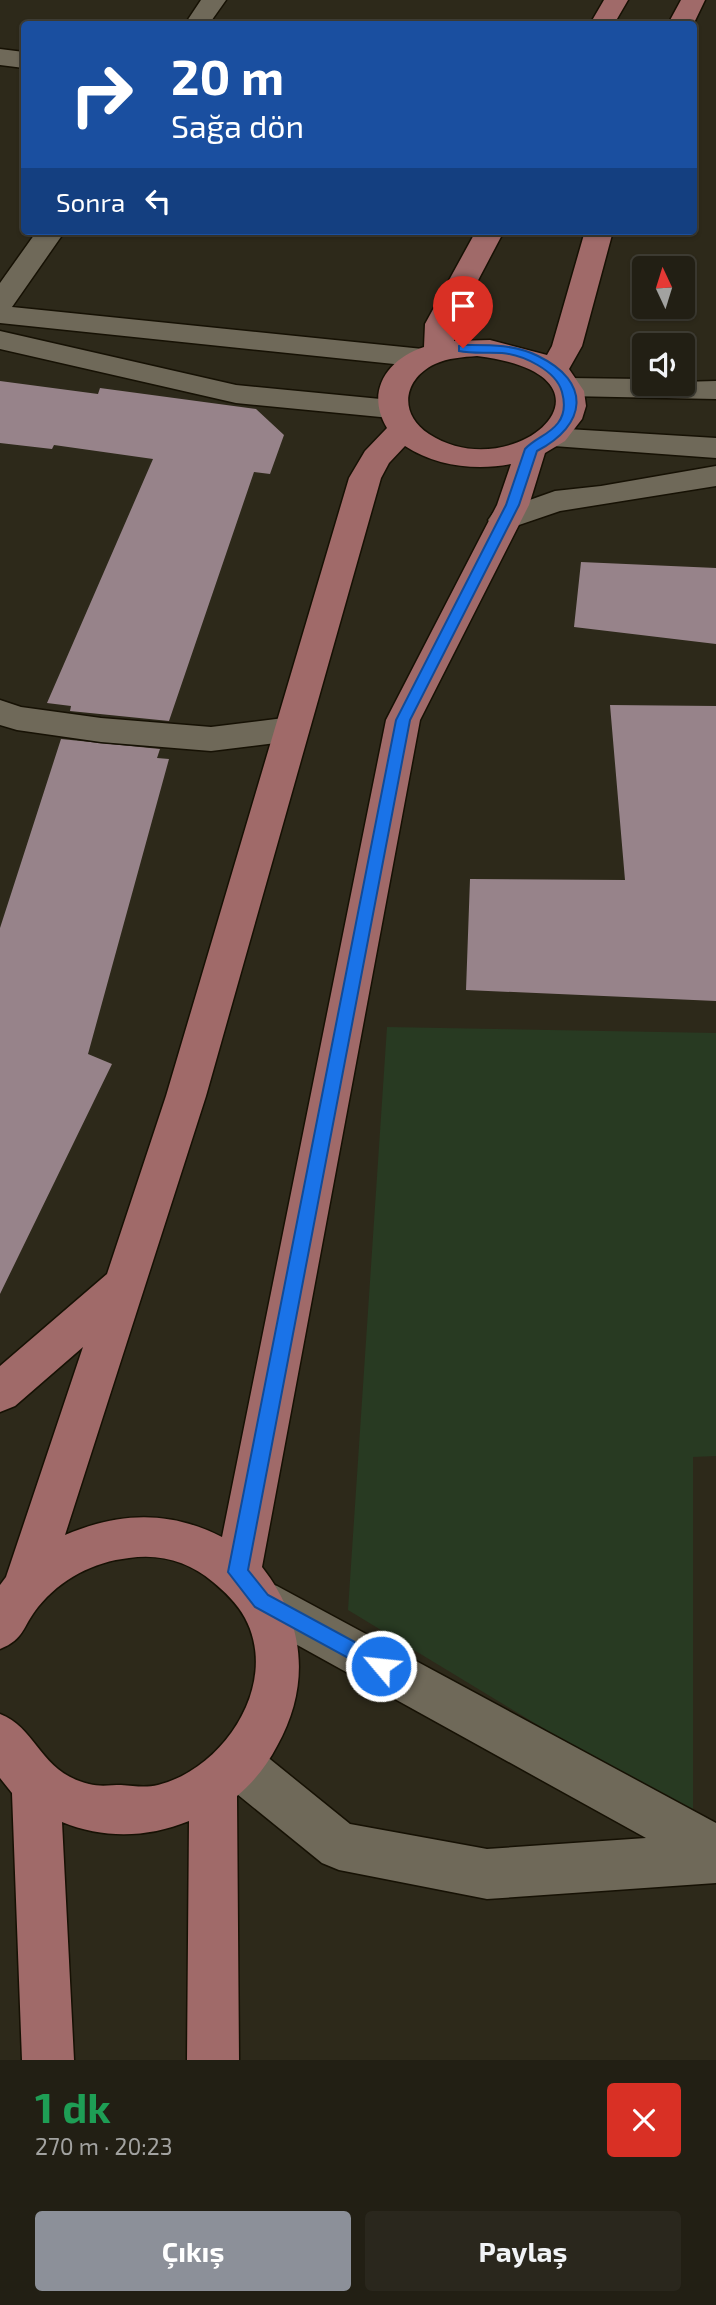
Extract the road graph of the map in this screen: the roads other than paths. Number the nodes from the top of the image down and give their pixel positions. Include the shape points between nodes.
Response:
1 (214, 0) edge
2 (616, 0) edge
3 (693, 0) edge
4 (199, 21) edge
5 (604, 21) edge
6 (682, 21) edge
7 (0, 57) edge
8 (21, 60) edge
9 (48, 235) edge
10 (488, 235) edge
11 (598, 235) edge
12 (0, 303) edge
13 (0, 314) edge
14 (0, 340) edge
15 (431, 355) junction
16 (560, 379) junction
17 (716, 390) edge
18 (397, 419) junction
19 (541, 444) junction
20 (716, 448) edge
21 (716, 476) edge
22 (504, 520) junction
23 (0, 712) edge
24 (292, 729) junction
25 (124, 1284) junction
26 (0, 1393) edge
27 (250, 1587) junction
28 (9, 1606) edge
29 (0, 1737) edge
30 (225, 1774) junction
31 (36, 1784) junction
32 (716, 1850) edge
33 (716, 1858) edge
34 (48, 2060) edge
35 (213, 2060) edge

1 - 4 street
2 - 5 main road
3 - 6 main road
7 - 8 street
9 - 12 street
10 - 15 main road via 440,324
11 - 16 main road
13 - 15 street
14 - 18 street via 236,394
15 - 16 main road via 477,347 506,349 532,358
15 - 18 main road via 396,380 390,394
16 - 17 street
16 - 19 main road via 571,405 566,423
18 - 19 main road via 410,436 454,454 507,455
18 - 24 main road via 365,478
19 - 20 street
19 - 22 main road
21 - 22 street via 555,501
22 - 27 main road via 403,720
23 - 24 street via 101,730 211,739
24 - 25 main road via 186,1096
25 - 26 main road
25 - 28 main road
27 - 28 main road via 207,1551 170,1539 132,1536 93,1543 57,1560
27 - 30 main road via 276,1636 278,1681 265,1724
27 - 32 street
29 - 31 main road
30 - 31 main road via 154,1810 91,1809
30 - 33 street via 339,1846 487,1874
30 - 35 main road
31 - 34 main road

